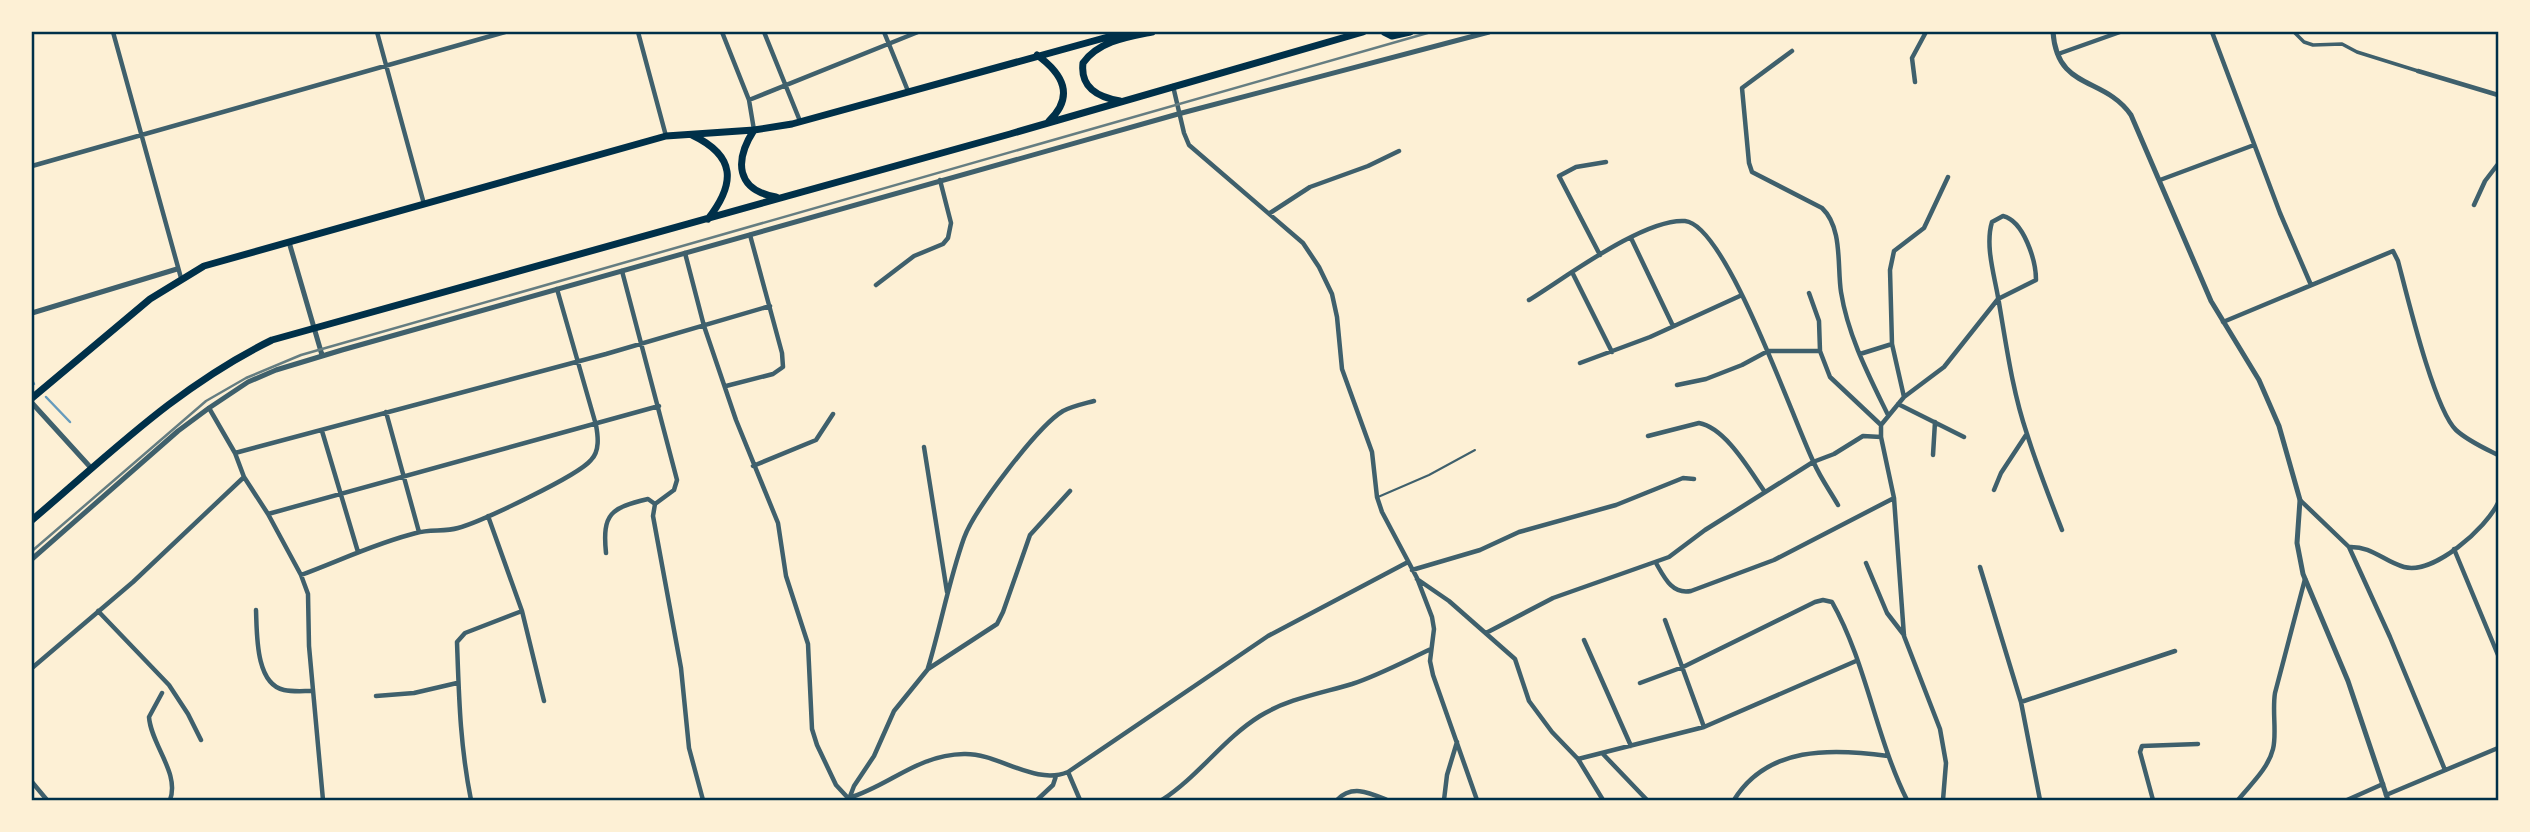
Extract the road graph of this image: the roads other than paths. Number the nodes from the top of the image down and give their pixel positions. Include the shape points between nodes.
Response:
1 (113, 32) edge
2 (377, 32) edge
3 (505, 32) edge
4 (638, 32) edge
5 (722, 32) edge
6 (764, 32) edge
7 (884, 32) edge
8 (918, 32) edge
9 (1113, 32) edge
10 (1126, 32) edge
11 (1152, 32) edge
12 (1363, 32) edge
13 (1384, 32) edge
14 (1410, 32) edge
15 (1489, 32) edge
16 (1926, 32) edge
17 (2053, 32) edge
18 (2120, 32) edge
19 (2212, 32) edge
20 (2294, 32) edge
21 (1099, 38) junction
22 (889, 44) junction
23 (1793, 51) dead end
24 (2057, 54) junction
25 (1037, 55) junction
26 (387, 65) junction
27 (2418, 71) joint
28 (1915, 82) dead end
29 (785, 84) junction
30 (1172, 86) junction
31 (908, 91) junction
32 (2498, 95) edge
33 (749, 100) junction
34 (1122, 102) junction
35 (1178, 114) junction
36 (801, 122) junction
37 (1048, 122) junction
38 (754, 130) junction
39 (687, 133) junction
40 (141, 135) junction
41 (666, 136) junction
42 (2253, 145) junction
43 (1399, 151) dead end
44 (1606, 162) dead end
45 (2498, 164) edge
46 (32, 166) edge
47 (743, 172) junction
48 (728, 174) junction
49 (1948, 177) dead end
50 (940, 180) junction
51 (2160, 180) junction
52 (778, 198) junction
53 (424, 204) junction
54 (2474, 205) dead end
55 (1270, 214) junction
56 (707, 219) junction
57 (750, 235) junction
58 (1631, 238) junction
59 (289, 242) junction
60 (685, 253) junction
61 (1600, 255) junction
62 (177, 269) junction
63 (622, 271) junction
64 (1573, 274) junction
65 (181, 278) junction
66 (876, 285) dead end
67 (2311, 285) junction
68 (557, 289) junction
69 (1809, 293) dead end
70 (1742, 295) junction
71 (1998, 299) junction
72 (1529, 300) dead end
73 (770, 306) junction
74 (32, 313) edge
75 (2222, 322) junction
76 (704, 326) junction
77 (1673, 326) junction
78 (315, 327) junction
79 (642, 344) junction
80 (1892, 344) junction
81 (1768, 351) junction
82 (1820, 351) junction
83 (1612, 352) junction
84 (1860, 354) junction
85 (321, 355) junction
86 (577, 361) junction
87 (1580, 363) dead end
88 (1678, 385) dead end
89 (726, 386) junction
90 (1904, 397) junction
91 (32, 400) edge
92 (1094, 401) dead end
93 (1898, 404) junction
94 (659, 406) junction
95 (209, 408) junction
96 (386, 412) junction
97 (833, 414) dead end
98 (1888, 415) junction
99 (1935, 422) junction
100 (596, 425) junction
101 (1881, 425) junction
102 (322, 432) junction
103 (2027, 434) junction
104 (1648, 436) dead end
105 (1965, 437) dead end
106 (1881, 438) junction
107 (925, 447) dead end
108 (1475, 450) dead end
109 (235, 453) junction
110 (1933, 455) dead end
111 (2498, 455) edge
112 (1813, 462) junction
113 (753, 466) junction
114 (92, 469) junction
115 (244, 477) junction
116 (405, 477) junction
117 (1694, 480) dead end
118 (1993, 490) dead end
119 (1070, 491) dead end
120 (1765, 492) junction
121 (340, 494) junction
122 (1377, 497) junction
123 (1894, 498) junction
124 (2300, 500) junction
125 (2498, 503) edge
126 (655, 504) junction
127 (1838, 505) dead end
128 (268, 514) junction
129 (488, 516) junction
130 (32, 520) edge
131 (2063, 530) dead end
132 (419, 532) junction
133 (2349, 547) junction
134 (2454, 549) junction
135 (358, 552) junction
136 (606, 553) dead end
137 (32, 559) edge
138 (1408, 562) junction
139 (1656, 563) junction
140 (1866, 564) dead end
141 (1980, 567) dead end
142 (1412, 570) junction
143 (301, 575) junction
144 (1417, 578) junction
145 (2305, 579) junction
146 (948, 597) junction
147 (256, 610) dead end
148 (98, 611) junction
149 (522, 611) junction
150 (1665, 621) dead end
151 (1486, 633) junction
152 (1905, 636) junction
153 (1584, 640) dead end
154 (1432, 648) junction
155 (2175, 652) dead end
156 (2498, 655) edge
157 (1856, 661) junction
158 (1683, 667) junction
159 (32, 668) edge
160 (928, 669) junction
161 (457, 683) junction
162 (1640, 683) dead end
163 (312, 691) junction
164 (162, 693) dead end
165 (376, 696) dead end
166 (544, 701) dead end
167 (2021, 702) junction
168 (1704, 727) junction
169 (201, 740) dead end
170 (1457, 741) junction
171 (2198, 744) dead end
172 (1631, 746) junction
173 (2498, 748) edge
174 (1603, 754) junction
175 (1888, 756) junction
176 (1578, 759) junction
177 (2445, 770) junction
178 (1068, 772) junction
179 (1056, 776) junction
180 (32, 782) edge
181 (2383, 784) junction
182 (2387, 798) edge
183 (849, 799) edge
184 (47, 800) edge
185 (170, 800) edge
186 (323, 800) edge
187 (471, 800) edge
188 (703, 800) edge
189 (1037, 800) edge
190 (1080, 800) edge
191 (1162, 800) edge
192 (1337, 800) edge
193 (1387, 800) edge
194 (1444, 800) edge
195 (1477, 800) edge
196 (1603, 800) edge
197 (1647, 800) edge
198 (1734, 800) edge
199 (1907, 800) edge
200 (1943, 800) edge
201 (2041, 800) edge
202 (2153, 800) edge
203 (2238, 800) edge
204 (2347, 800) edge

1 - 40 street
2 - 26 street
3 - 26 street
4 - 41 street
5 - 33 street
6 - 29 street
7 - 22 street
8 - 22 street
9 - 21 street
10 - 21 highway
11 - 34 highway via 1108,43 1083,63 1084,81 1091,90
12 - 30 highway
13 - 14 highway via 1392,36
15 - 35 street
16 - 28 street via 1912,58
17 - 24 street
18 - 24 street
19 - 42 street
20 - 27 street via 2312,45 2342,44
21 - 25 highway
22 - 29 street
22 - 31 street
23 - 84 street via 1742,88 1749,163 1757,175 1827,213 1838,247 1845,311
24 - 51 street via 2068,72 2126,107
25 - 31 highway
25 - 37 highway via 1057,73 1064,90 1059,111
26 - 40 street
26 - 53 street
27 - 32 street
29 - 33 street
29 - 36 street
30 - 34 highway
30 - 35 street
31 - 36 highway
33 - 38 street
34 - 37 highway
35 - 50 street
35 - 55 street via 1189,145
36 - 38 highway
37 - 52 highway
38 - 39 highway
38 - 47 highway via 743,150
39 - 41 highway
39 - 48 highway via 716,149
40 - 46 street
40 - 62 street
41 - 53 highway
42 - 51 street
42 - 67 street
43 - 55 street via 1310,187
44 - 61 street via 1576,167 1559,176
45 - 54 street
47 - 48 highway
47 - 52 highway via 756,192
48 - 56 highway via 723,196
49 - 80 street via 1924,228 1894,251 1890,270
50 - 57 street
50 - 66 street via 951,223 948,238 914,256
51 - 75 street
52 - 56 highway
53 - 59 highway
55 - 122 street via 1303,243 1332,294 1342,369 1372,452
56 - 78 highway
57 - 60 street
57 - 73 street
58 - 61 street
58 - 70 street via 1675,222 1692,223 1709,238
58 - 77 street
59 - 65 highway via 204,266
59 - 78 street
60 - 63 street
60 - 76 street
61 - 64 street
62 - 65 street
62 - 74 street
63 - 68 street
63 - 79 street
64 - 72 street
64 - 83 street
65 - 91 highway
67 - 75 street
67 - 111 street via 2393,251 2435,390 2449,421 2462,435
68 - 85 street
68 - 86 street
69 - 82 street via 1819,321
70 - 77 street
70 - 81 street
71 - 71 street via 1989,235 1992,222 2003,216 2010,218 2026,241 2037,279
71 - 90 street via 1944,367
71 - 103 street
73 - 76 street
73 - 89 street via 783,367
75 - 124 street via 2270,403
76 - 79 street
76 - 89 street
77 - 83 street
78 - 85 street
78 - 114 highway via 232,359 144,422
79 - 86 street
79 - 94 street
80 - 84 street
80 - 90 street
81 - 82 street
81 - 88 street via 1706,379
81 - 112 street
82 - 101 street via 1835,384
83 - 87 street
84 - 98 street
85 - 95 street via 248,382
86 - 96 street
86 - 100 street
89 - 113 street
90 - 93 street
91 - 114 street
92 - 146 street via 1055,418 988,496 964,536
93 - 98 street
93 - 99 street
94 - 100 street
94 - 126 street via 677,480 674,490
95 - 109 street
95 - 137 street
96 - 102 street
96 - 116 street
97 - 113 street via 816,440
98 - 101 street
99 - 105 street
99 - 110 street
100 - 116 street
100 - 129 street via 597,448 586,466
101 - 106 street
102 - 109 street
102 - 121 street
103 - 118 street
103 - 131 street
104 - 120 street via 1706,425 1728,442
106 - 112 street via 1863,436
106 - 123 street
107 - 146 street
108 - 122 lane
109 - 115 street
112 - 120 street
112 - 127 street
113 - 183 street via 778,523 786,576 808,644 812,729 832,778
114 - 130 highway
115 - 128 street
115 - 148 street
116 - 121 street
116 - 132 street
117 - 142 street via 1683,478 1616,505 1519,532 1480,550
119 - 160 street via 1026,543 997,624
120 - 139 street
121 - 128 street
121 - 135 street
122 - 138 street
123 - 139 street via 1765,564 1691,591 1678,591
123 - 152 street
124 - 133 street
124 - 145 street via 2298,558
125 - 134 street via 2484,523
126 - 136 street via 648,499 611,512 604,534
126 - 188 street via 653,516 681,668 689,748
128 - 143 street
129 - 132 street via 460,528
129 - 149 street
132 - 135 street
133 - 134 street via 2364,547 2413,568 2432,564
133 - 177 street
134 - 156 street
135 - 143 street
138 - 142 street
138 - 178 street via 1268,636
139 - 151 street via 1553,598
140 - 152 street via 1887,613
141 - 167 street
142 - 144 street
143 - 163 street via 308,594
144 - 151 street
144 - 154 street via 1432,617
145 - 181 street via 2348,681
145 - 203 street via 2276,693 2274,748
146 - 160 street
147 - 163 street via 258,647 267,677 282,690
148 - 159 street
148 - 169 street via 169,685
149 - 161 street via 460,637
149 - 166 street
150 - 158 street
151 - 176 street via 1515,659 1529,701
152 - 200 street via 1940,729 1945,763
153 - 172 street
154 - 170 street via 1433,675
154 - 191 street via 1355,683 1262,714
155 - 167 street
157 - 158 street via 1832,602 1815,602
157 - 168 street
157 - 175 street
158 - 162 street
158 - 168 street
160 - 183 street via 894,711
161 - 165 street
161 - 187 street via 462,757
163 - 186 street
164 - 185 street via 149,717 174,791
167 - 201 street
168 - 172 street
170 - 194 street
170 - 195 street
171 - 202 street via 2142,746
172 - 174 street
173 - 177 street
174 - 176 street
174 - 197 street
175 - 198 street via 1841,752 1786,757 1744,785
175 - 199 street
176 - 196 street
177 - 182 street
178 - 179 street
178 - 190 street
179 - 183 street via 982,755 951,755 922,762
179 - 189 street
180 - 184 street
181 - 182 street
181 - 204 street
192 - 193 street via 1358,791

